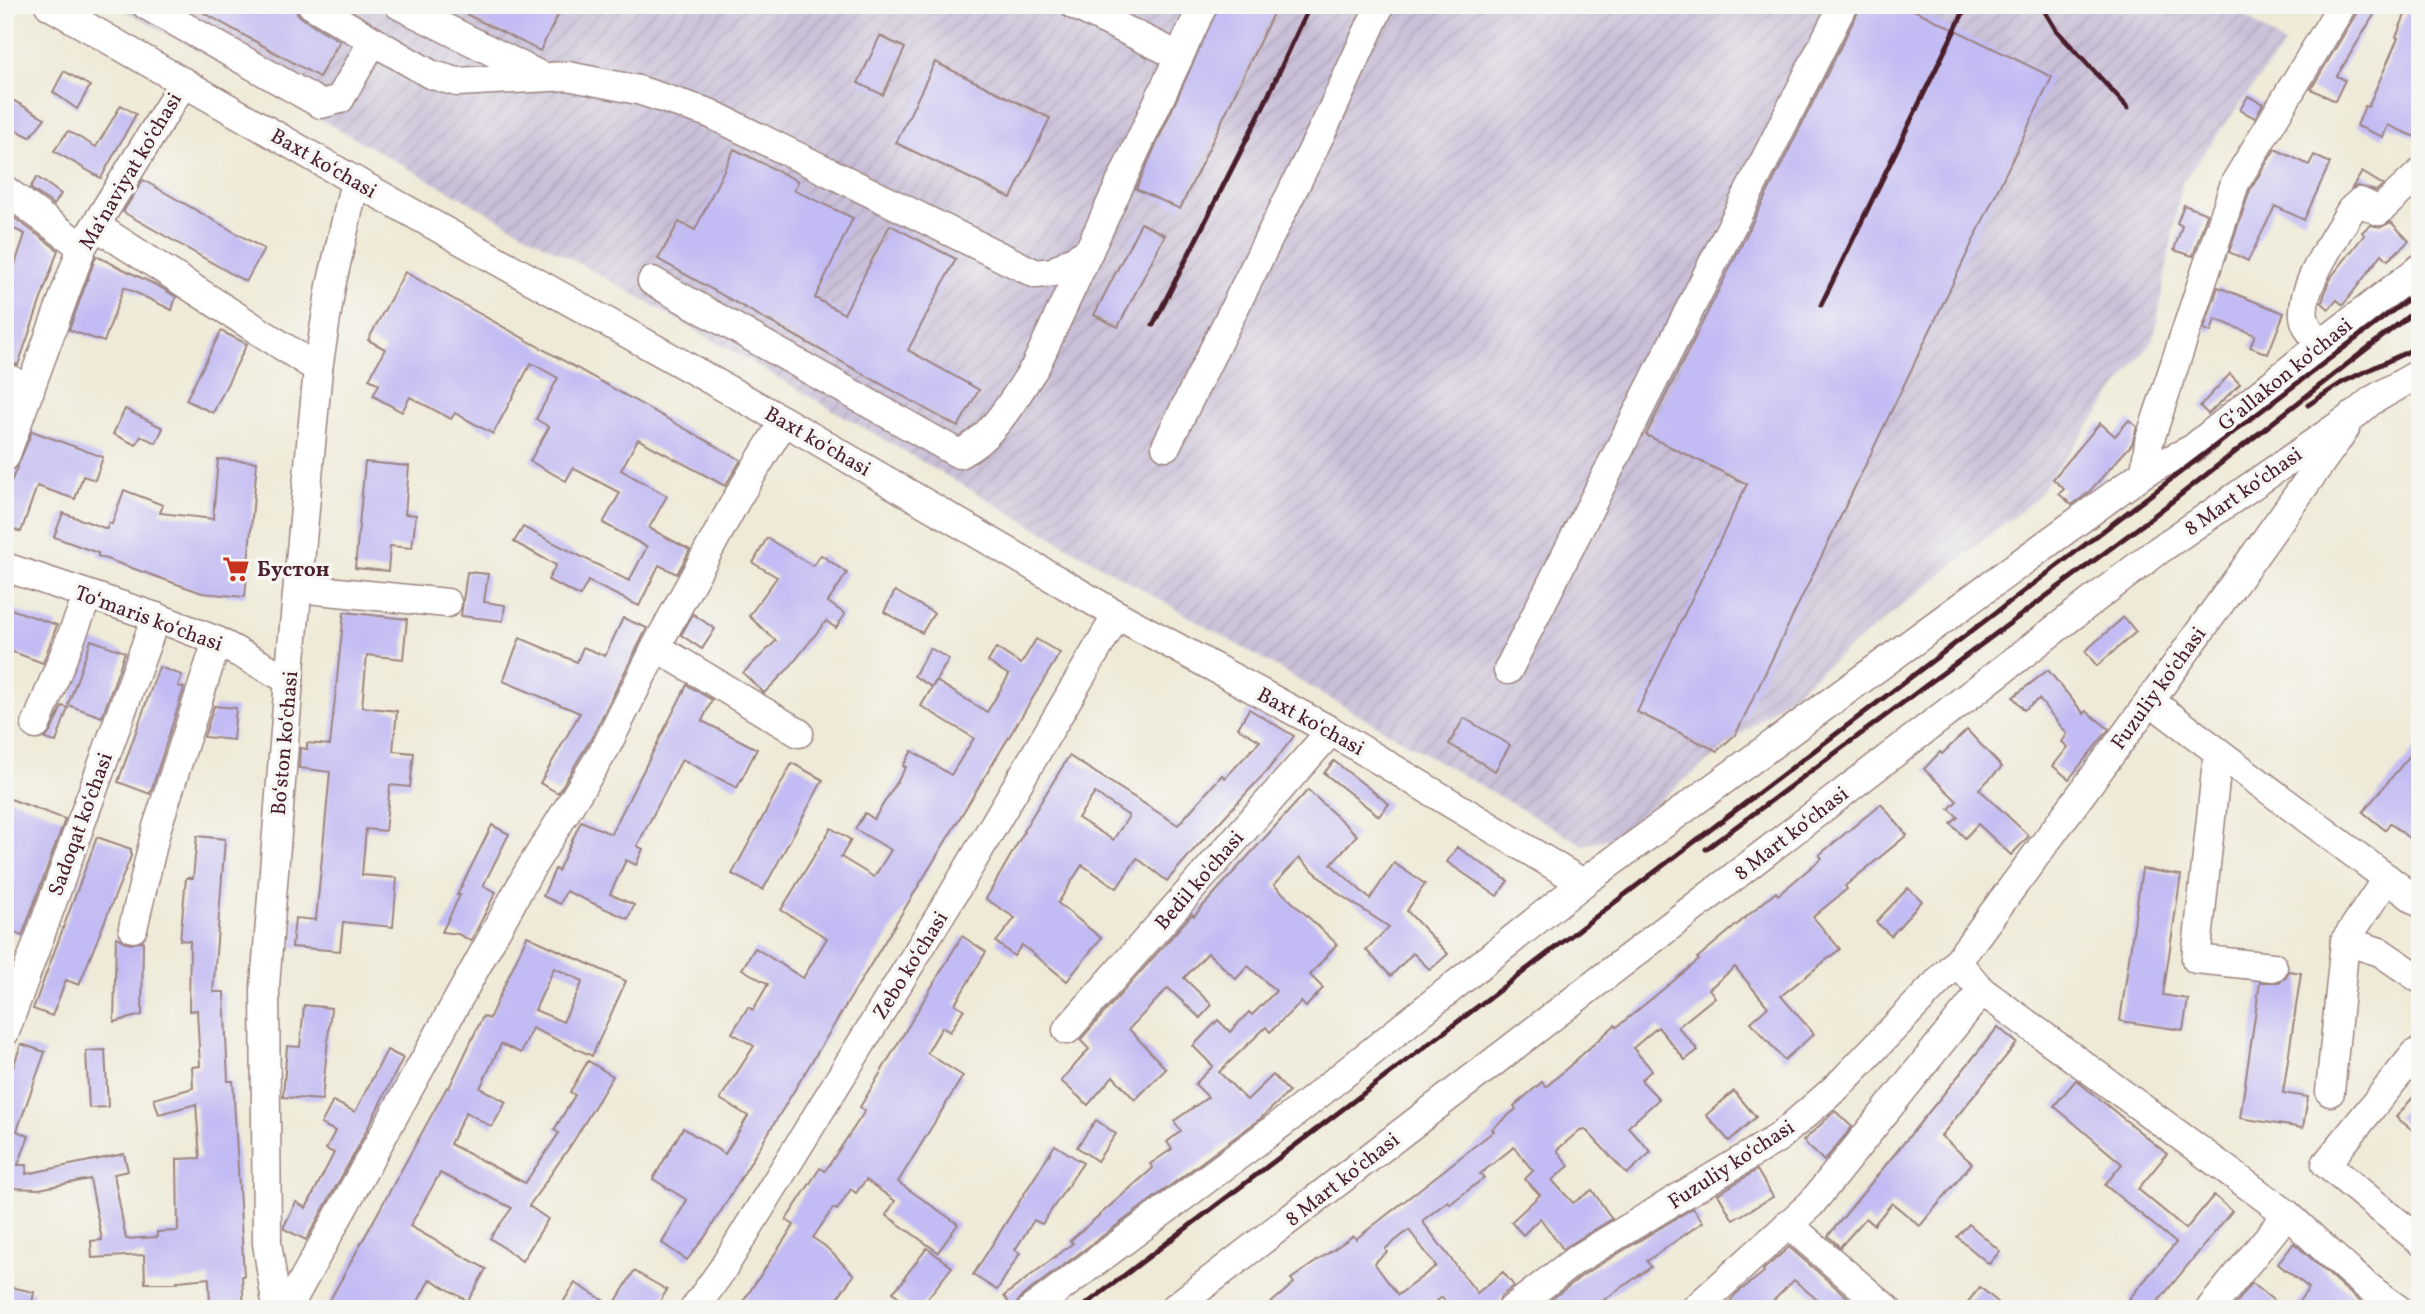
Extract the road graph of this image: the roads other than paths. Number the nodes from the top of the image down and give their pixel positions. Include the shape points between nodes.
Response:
1 (49, 5) edge
2 (146, 5) edge
3 (312, 5) edge
4 (399, 5) edge
5 (1074, 5) edge
6 (1203, 5) edge
7 (1380, 5) edge
8 (1843, 5) edge
9 (2342, 5) edge
10 (373, 41) junction
11 (1179, 56) junction
12 (544, 77) junction
13 (184, 82) junction
14 (2420, 173) edge
15 (355, 181) junction
16 (5, 190) edge
17 (89, 236) junction
18 (1088, 250) junction
19 (2420, 268) edge
20 (652, 281) dead end
21 (2320, 345) junction
22 (318, 369) junction
23 (2420, 373) edge
24 (18, 383) edge
25 (2357, 413) junction
26 (784, 421) junction
27 (1166, 446) dead end
28 (5, 457) edge
29 (2145, 472) junction
30 (5, 567) edge
31 (299, 588) junction
32 (88, 595) junction
33 (447, 603) dead end
34 (1118, 615) junction
35 (156, 617) junction
36 (217, 641) junction
37 (656, 647) junction
38 (1508, 670) dead end
39 (289, 680) junction
40 (2150, 701) junction
41 (36, 726) dead end
42 (1331, 730) junction
43 (799, 733) dead end
44 (2218, 752) junction
45 (2387, 878) junction
46 (1583, 883) junction
47 (2420, 903) edge
48 (133, 928) dead end
49 (2345, 941) junction
50 (1957, 962) junction
51 (2273, 967) dead end
52 (2420, 979) edge
53 (1982, 991) junction
54 (1067, 1030) dead end
55 (5, 1032) edge
56 (2420, 1058) edge
57 (2330, 1092) dead end
58 (2287, 1214) junction
59 (1788, 1224) junction
60 (2420, 1241) edge
61 (277, 1309) edge
62 (287, 1309) edge
63 (694, 1309) edge
64 (1032, 1309) edge
65 (1173, 1309) edge
66 (1512, 1309) edge
67 (1695, 1309) edge
68 (1887, 1309) edge
69 (2210, 1309) edge
70 (2398, 1309) edge

1 - 13 street, Baxt koʻchasi
2 - 10 street via 321,104 340,99
3 - 10 street
4 - 12 street
5 - 11 street
6 - 11 street
7 - 27 street
8 - 38 street
9 - 29 street via 2235,183 2149,443
10 - 12 street via 430,74 457,82
11 - 18 street
12 - 18 street via 568,76 638,90 709,113 1036,274 1053,272
13 - 15 street, Baxt koʻchasi
13 - 17 street, Maʻnaviyat koʻchasi
14 - 21 street via 2379,211 2360,202 2351,210 2305,301 2305,323
15 - 22 street, Boʻston koʻchasi
15 - 26 street, Baxt koʻchasi
16 - 17 street
17 - 22 street
17 - 24 street, Maʻnaviyat koʻchasi
18 - 20 street via 1035,367 977,445 959,454
19 - 21 street, Gʻallakon koʻchasi
21 - 29 street, Gʻallakon koʻchasi via 2192,449
22 - 31 street, Boʻston koʻchasi
23 - 25 street, 8 Mart koʻchasi
24 - 28 street, Maʻnaviyat koʻchasi
25 - 40 street, Fuzuliy koʻchasi
25 - 65 street, 8 Mart koʻchasi via 2159,550
26 - 34 street, Baxt koʻchasi
26 - 37 street
29 - 46 street, Gʻallakon koʻchasi
30 - 32 street, Toʻmaris koʻchasi
31 - 33 street
31 - 39 street, Boʻston koʻchasi
32 - 35 street, Toʻmaris koʻchasi
32 - 41 street
34 - 42 street, Baxt koʻchasi
34 - 63 street, Zebo koʻchasi via 952,897
35 - 36 street, Toʻmaris koʻchasi
35 - 55 street, Sadoqat koʻchasi
36 - 39 street, Toʻmaris koʻchasi
36 - 48 street via 157,827
37 - 43 street
37 - 62 street via 606,747 530,871
39 - 61 street, Boʻston koʻchasi via 265,986 267,1243
40 - 44 street
40 - 50 street, Fuzuliy koʻchasi
42 - 46 street, Baxt koʻchasi
42 - 54 street, Bedil ko'chasi
44 - 45 street
44 - 51 street via 2196,959
45 - 47 street
45 - 49 street
46 - 64 street, Gʻallakon koʻchasi via 1290,1117
49 - 52 street via 2381,952
49 - 57 street
50 - 53 street
50 - 66 street, Fuzuliy koʻchasi via 1838,1086 1778,1138 1574,1261
53 - 58 street
53 - 59 street via 1811,1204
56 - 60 street via 2415,1055 2326,1164
58 - 69 street
58 - 70 street
59 - 67 street
59 - 68 street

